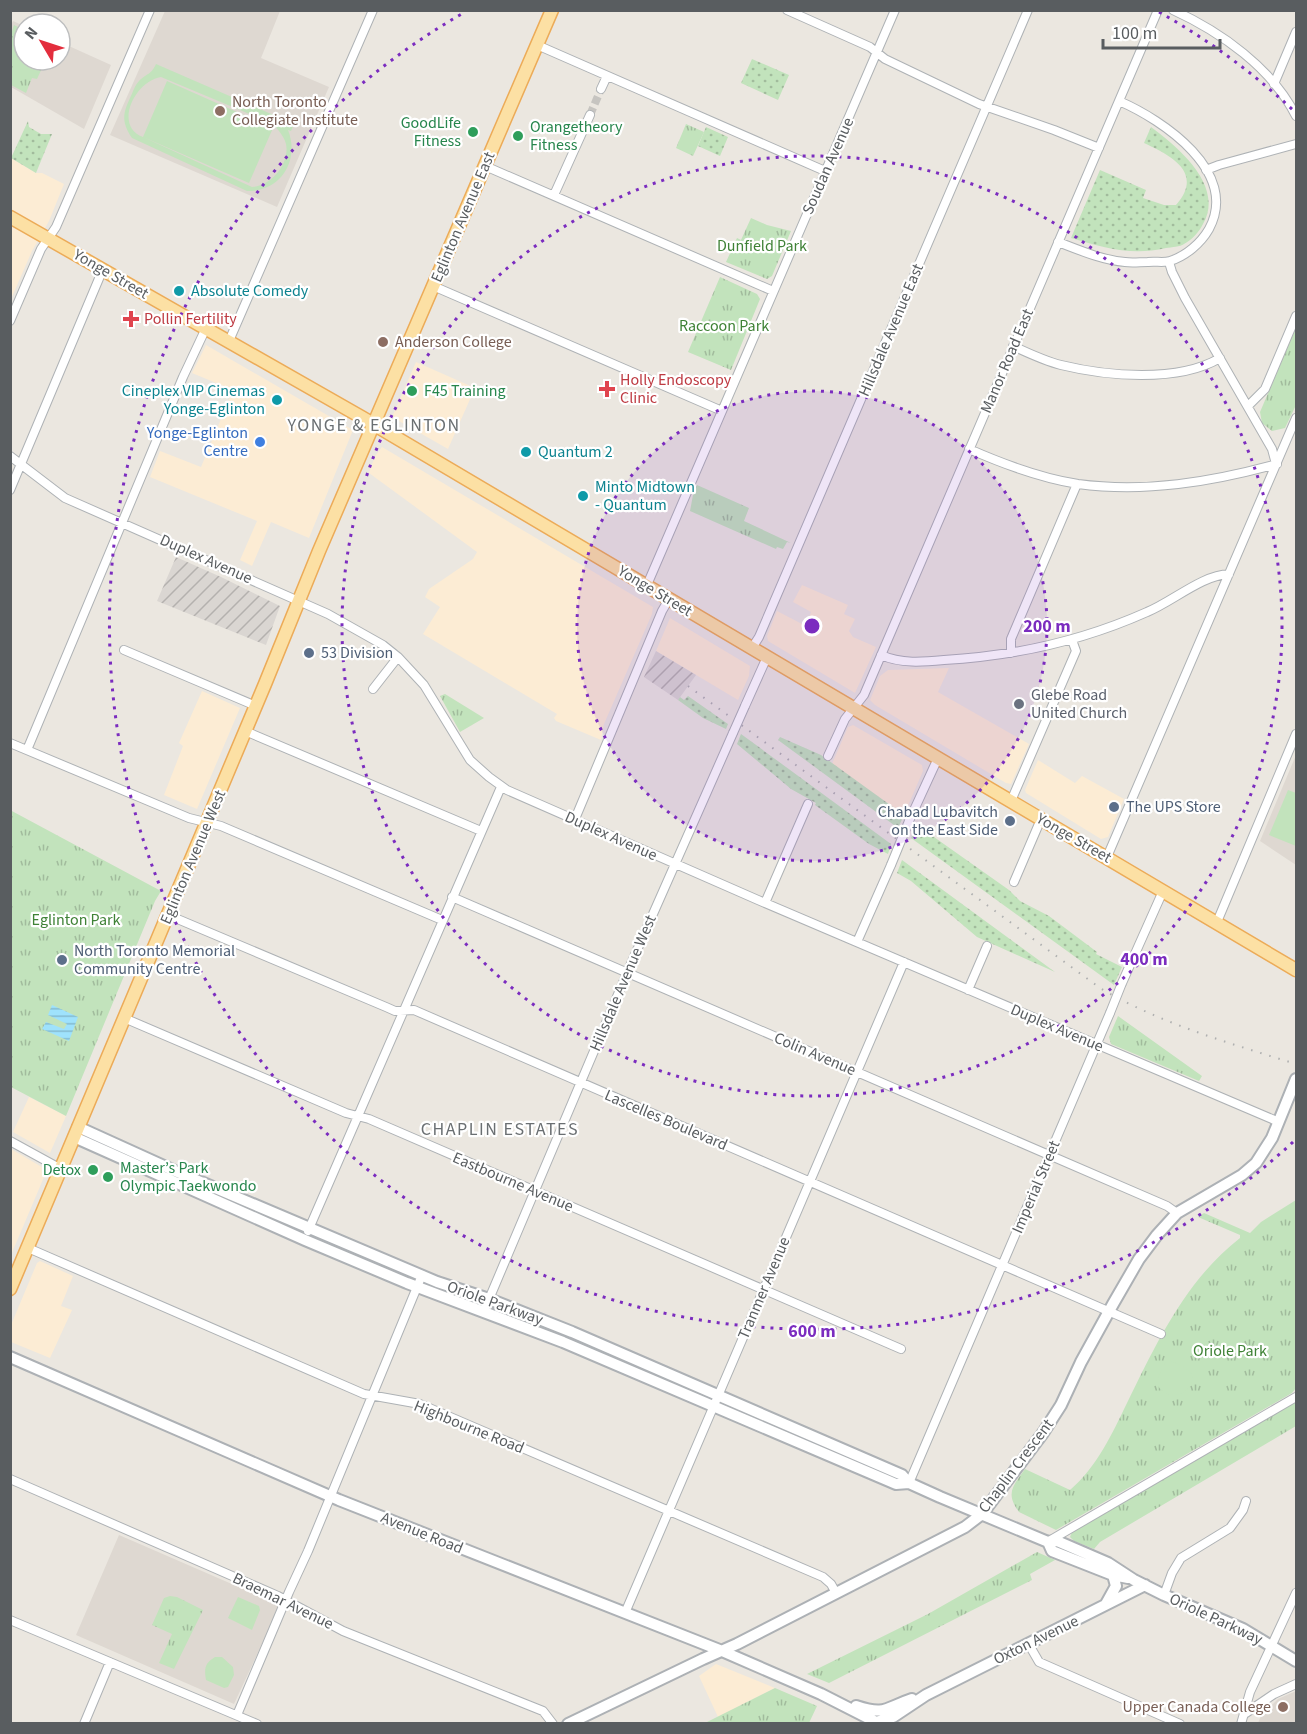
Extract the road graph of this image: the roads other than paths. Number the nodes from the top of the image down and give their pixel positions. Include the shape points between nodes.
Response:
1 (150, 10) edge
2 (373, 10) edge
3 (552, 10) edge
4 (787, 10) edge
5 (895, 10) edge
6 (1028, 10) edge
7 (1158, 10) edge
8 (1173, 10) edge
9 (1296, 32) edge
10 (537, 45) junction
11 (877, 52) junction
12 (607, 76) junction
13 (1274, 84) junction
14 (601, 89) tunnel mouth
15 (1119, 101) junction
16 (987, 106) junction
17 (590, 115) tunnel mouth
18 (1296, 116) edge
19 (1296, 144) edge
20 (1099, 148) junction
21 (485, 166) junction
22 (1206, 170) junction
23 (825, 171) junction
24 (554, 195) junction
25 (10, 217) edge
26 (48, 238) junction
27 (1058, 242) junction
28 (1169, 262) junction
29 (103, 269) junction
30 (433, 286) junction
31 (773, 291) junction
32 (1296, 316) edge
33 (10, 321) edge
34 (206, 328) junction
35 (229, 341) junction
36 (1013, 346) junction
37 (1220, 358) junction
38 (1248, 406) junction
39 (722, 411) junction
40 (1296, 418) edge
41 (374, 425) junction
42 (969, 449) junction
43 (10, 456) edge
44 (21, 464) junction
45 (1277, 464) junction
46 (1077, 483) junction
47 (10, 490) edge
48 (122, 522) junction
49 (1229, 574) junction
50 (647, 585) junction
51 (669, 599) junction
52 (298, 601) junction
53 (1072, 640) junction
54 (752, 648) junction
55 (124, 651) dead end
56 (1011, 653) junction
57 (881, 656) junction
58 (398, 657) junction
59 (767, 657) junction
60 (373, 689) dead end
61 (256, 706) junction
62 (853, 709) junction
63 (245, 731) junction
64 (1296, 734) edge
65 (10, 743) edge
66 (27, 750) junction
67 (828, 756) dead end
68 (938, 758) junction
69 (501, 787) junction
70 (1011, 801) junction
71 (808, 804) dead end
72 (575, 819) junction
73 (1041, 819) junction
74 (208, 822) junction
75 (481, 831) junction
76 (1107, 857) junction
77 (676, 864) junction
78 (1014, 882) dead end
79 (1163, 891) junction
80 (452, 897) junction
81 (765, 903) junction
82 (168, 915) junction
83 (442, 920) junction
84 (1217, 922) junction
85 (857, 942) junction
86 (987, 946) dead end
87 (904, 962) junction
88 (1296, 970) edge
89 (627, 973) junction
90 (968, 990) junction
91 (404, 1011) junction
92 (124, 1018) junction
93 (1097, 1045) junction
94 (857, 1072) junction
95 (1296, 1079) edge
96 (580, 1083) junction
97 (358, 1116) junction
98 (1281, 1117) junction
99 (76, 1132) junction
100 (10, 1141) edge
101 (103, 1144) junction
102 (1049, 1155) junction
103 (61, 1169) junction
104 (810, 1182) junction
105 (534, 1191) junction
106 (1177, 1214) junction
107 (310, 1227) junction
108 (305, 1240) junction
109 (28, 1248) junction
110 (1003, 1265) junction
111 (422, 1275) junction
112 (417, 1287) junction
113 (10, 1289) edge
114 (764, 1290) junction
115 (489, 1299) junction
116 (484, 1311) junction
117 (1108, 1311) junction
118 (1161, 1334) dead end
119 (901, 1348) dead end
120 (10, 1357) edge
121 (718, 1394) junction
122 (372, 1395) junction
123 (1296, 1397) edge
124 (714, 1406) junction
125 (10, 1479) edge
126 (909, 1484) junction
127 (330, 1496) junction
128 (1246, 1501) dead end
129 (669, 1511) junction
130 (982, 1514) junction
131 (1048, 1542) junction
132 (1113, 1575) junction
133 (1134, 1580) junction
134 (1145, 1585) junction
135 (836, 1593) junction
136 (1296, 1593) edge
137 (1164, 1595) junction
138 (285, 1600) junction
139 (1104, 1606) junction
140 (625, 1613) junction
141 (10, 1620) edge
142 (1028, 1643) junction
143 (1272, 1646) junction
144 (722, 1651) junction
145 (1296, 1661) edge
146 (110, 1662) junction
147 (1296, 1684) edge
148 (926, 1695) junction
149 (836, 1701) junction
150 (866, 1710) junction
151 (1246, 1713) junction
152 (237, 1715) junction
153 (885, 1722) edge
154 (84, 1724) edge
155 (257, 1724) edge
156 (553, 1724) edge
157 (568, 1724) edge
158 (1180, 1724) edge
159 (1241, 1724) edge

1 - 26 street
2 - 35 street
3 - 10 main road, Eglinton Avenue East
4 - 11 street
5 - 11 street, Soudan Avenue
6 - 16 street, Hillsdale Avenue East
7 - 15 street, Manor Road East
8 - 13 street via 1224,39
9 - 13 street
10 - 12 street
10 - 21 main road, Eglinton Avenue East
11 - 16 street via 885,60
11 - 23 street, Soudan Avenue
12 - 14 street
12 - 23 street
13 - 18 street
15 - 20 street, Manor Road East
15 - 22 street via 1174,133
16 - 20 street
16 - 54 street, Hillsdale Avenue East
17 - 24 street
19 - 22 street
20 - 27 street, Manor Road East
21 - 24 street
21 - 30 main road, Eglinton Avenue East
22 - 28 street via 1215,195 1213,222 1194,247
23 - 31 street, Soudan Avenue
24 - 31 street
25 - 26 main road, Yonge Street
26 - 29 main road, Yonge Street
26 - 33 street
27 - 28 street via 1125,262
27 - 36 street, Manor Road East
28 - 37 street
29 - 34 main road, Yonge Street
29 - 44 street
30 - 39 street
30 - 41 main road, Eglinton Avenue East
31 - 39 street, Soudan Avenue
32 - 38 street via 1265,389
34 - 35 main road, Yonge Street
34 - 48 street
35 - 41 main road, Yonge Street
36 - 37 street via 1059,364 1125,374 1178,372
36 - 42 street, Manor Road East
37 - 38 street
38 - 45 street
39 - 50 street, Soudan Avenue
40 - 45 street
41 - 50 main road, Yonge Street
41 - 52 main road, Eglinton Avenue West
42 - 46 street via 1028,471
42 - 57 street, Manor Road East
43 - 44 street, Duplex Avenue
44 - 47 street
44 - 48 street, Duplex Avenue via 65,498
45 - 46 street via 1177,486 1131,488
45 - 49 street
46 - 56 street via 1011,639
48 - 52 street, Duplex Avenue
48 - 66 street
49 - 53 street via 1214,576 1149,612
49 - 76 street
50 - 51 main road, Yonge Street
51 - 54 main road, Yonge Street
51 - 72 street
52 - 58 street, Duplex Avenue via 358,629
52 - 61 main road, Eglinton Avenue West
53 - 56 street
53 - 70 street via 1076,651
54 - 59 main road, Yonge Street
55 - 61 street
56 - 57 street via 910,662
57 - 62 street, Manor Road East
58 - 60 street
58 - 69 street, Duplex Avenue via 424,685 470,760
59 - 62 main road, Yonge Street
59 - 77 street, Hillsdale Avenue West, bridge
61 - 63 main road, Eglinton Avenue West
62 - 67 street, Manor Road East
62 - 68 main road, Yonge Street
63 - 74 main road, Eglinton Avenue West
63 - 75 street
64 - 84 street
65 - 66 street
66 - 74 street via 189,818
68 - 70 main road, Yonge Street
68 - 85 street, bridge
69 - 72 street, Duplex Avenue
69 - 75 street
70 - 73 main road, Yonge Street
71 - 81 street
72 - 77 street, Duplex Avenue
73 - 76 main road, Yonge Street
73 - 78 street
74 - 82 main road, Eglinton Avenue West
74 - 83 street
75 - 80 street
76 - 79 main road, Yonge Street
77 - 81 street, Duplex Avenue
77 - 89 street, Hillsdale Avenue West
79 - 84 main road, Yonge Street
79 - 93 street, Imperial Street, bridge
80 - 83 street
80 - 89 street, Colin Avenue
81 - 85 street, Duplex Avenue
82 - 91 street, Lascelles Boulevard via 394,1011
82 - 92 main road, Eglinton Avenue West
83 - 91 street
84 - 88 main road, Yonge Street
85 - 87 street, Duplex Avenue
86 - 90 street
87 - 90 street, Duplex Avenue
87 - 94 street, Tranmer Avenue
89 - 94 street, Colin Avenue
89 - 96 street, Hillsdale Avenue West
90 - 93 street, Duplex Avenue
91 - 96 street, Lascelles Boulevard via 414,1010
91 - 97 street
92 - 97 street, Eastbourne Avenue
92 - 99 main road, Eglinton Avenue West
93 - 98 street, Duplex Avenue
93 - 102 street, Imperial Street
94 - 102 street, Colin Avenue
94 - 104 street, Tranmer Avenue
95 - 98 street, Chaplin Crescent
96 - 104 street, Lascelles Boulevard
96 - 105 street, Hillsdale Avenue West
97 - 105 street, Eastbourne Avenue
97 - 107 street
98 - 106 street, Chaplin Crescent via 1266,1149 1249,1170
99 - 101 street, Oriole Parkway
99 - 103 main road, Eglinton Avenue West
100 - 103 street
101 - 107 street, Oriole Parkway
101 - 108 street, Oriole Parkway
102 - 106 street, Colin Avenue via 1167,1206
102 - 110 street, Imperial Street
103 - 109 main road, Eglinton Avenue West
104 - 110 street, Lascelles Boulevard
104 - 114 street, Tranmer Avenue
105 - 114 street, Eastbourne Avenue
105 - 115 street, Hillsdale Avenue West
106 - 117 street, Chaplin Crescent via 1139,1259
107 - 108 street
107 - 111 street, Oriole Parkway
108 - 112 street, Oriole Parkway
109 - 113 main road, Eglinton Avenue West
109 - 122 street, Highbourne Road
110 - 117 street, Lascelles Boulevard
110 - 126 street, Imperial Street
111 - 112 street
111 - 115 street, Oriole Parkway
112 - 116 street, Oriole Parkway
112 - 122 street
114 - 119 street, Eastbourne Avenue
114 - 121 street, Tranmer Avenue
115 - 116 street, Hillsdale Avenue West
115 - 121 street, Oriole Parkway
116 - 124 street, Oriole Parkway
117 - 118 street, Lascelles Boulevard
117 - 130 street, Chaplin Crescent via 1061,1405
120 - 127 street, Avenue Road
121 - 124 street, Tranmer Avenue
121 - 126 street, Oriole Parkway via 902,1475
122 - 127 street
122 - 129 street, Highbourne Road via 420,1404
123 - 131 street
124 - 126 street, Oriole Parkway via 896,1484
124 - 129 street, Tranmer Avenue
125 - 138 street, Braemar Avenue
126 - 130 street, Oriole Parkway
127 - 138 street
127 - 140 street, Avenue Road
128 - 137 street via 1230,1528 1181,1558
129 - 135 street, Highbourne Road via 823,1577
129 - 140 street, Tranmer Avenue
130 - 131 street, Oriole Parkway
130 - 135 street, Chaplin Crescent via 965,1527
131 - 132 street, Oriole Parkway via 1052,1551
131 - 133 street, Oriole Parkway via 1057,1541 1108,1563
132 - 133 street, Oriole Parkway
132 - 139 street via 1114,1591
133 - 134 street, Oriole Parkway
134 - 137 street, Oriole Parkway
134 - 139 street, Oxton Avenue
135 - 144 street, Chaplin Crescent
136 - 143 street
137 - 143 street, Oriole Parkway
138 - 152 street
138 - 156 street, Braemar Avenue via 343,1631 543,1711
139 - 142 street, Oxton Avenue
140 - 144 street, Avenue Road
141 - 146 street
142 - 148 street, Oxton Avenue
142 - 158 street via 1039,1662
143 - 145 street, Oriole Parkway
143 - 151 street via 1250,1692
144 - 149 street, Avenue Road
144 - 157 street, Chaplin Crescent
146 - 152 street
146 - 154 street
147 - 151 street
148 - 150 street, Oxton Avenue via 884,1711
148 - 153 street, Oxton Avenue
149 - 150 street, Avenue Road
149 - 153 street, Avenue Road
150 - 153 street, Avenue Road
151 - 159 street
152 - 155 street

